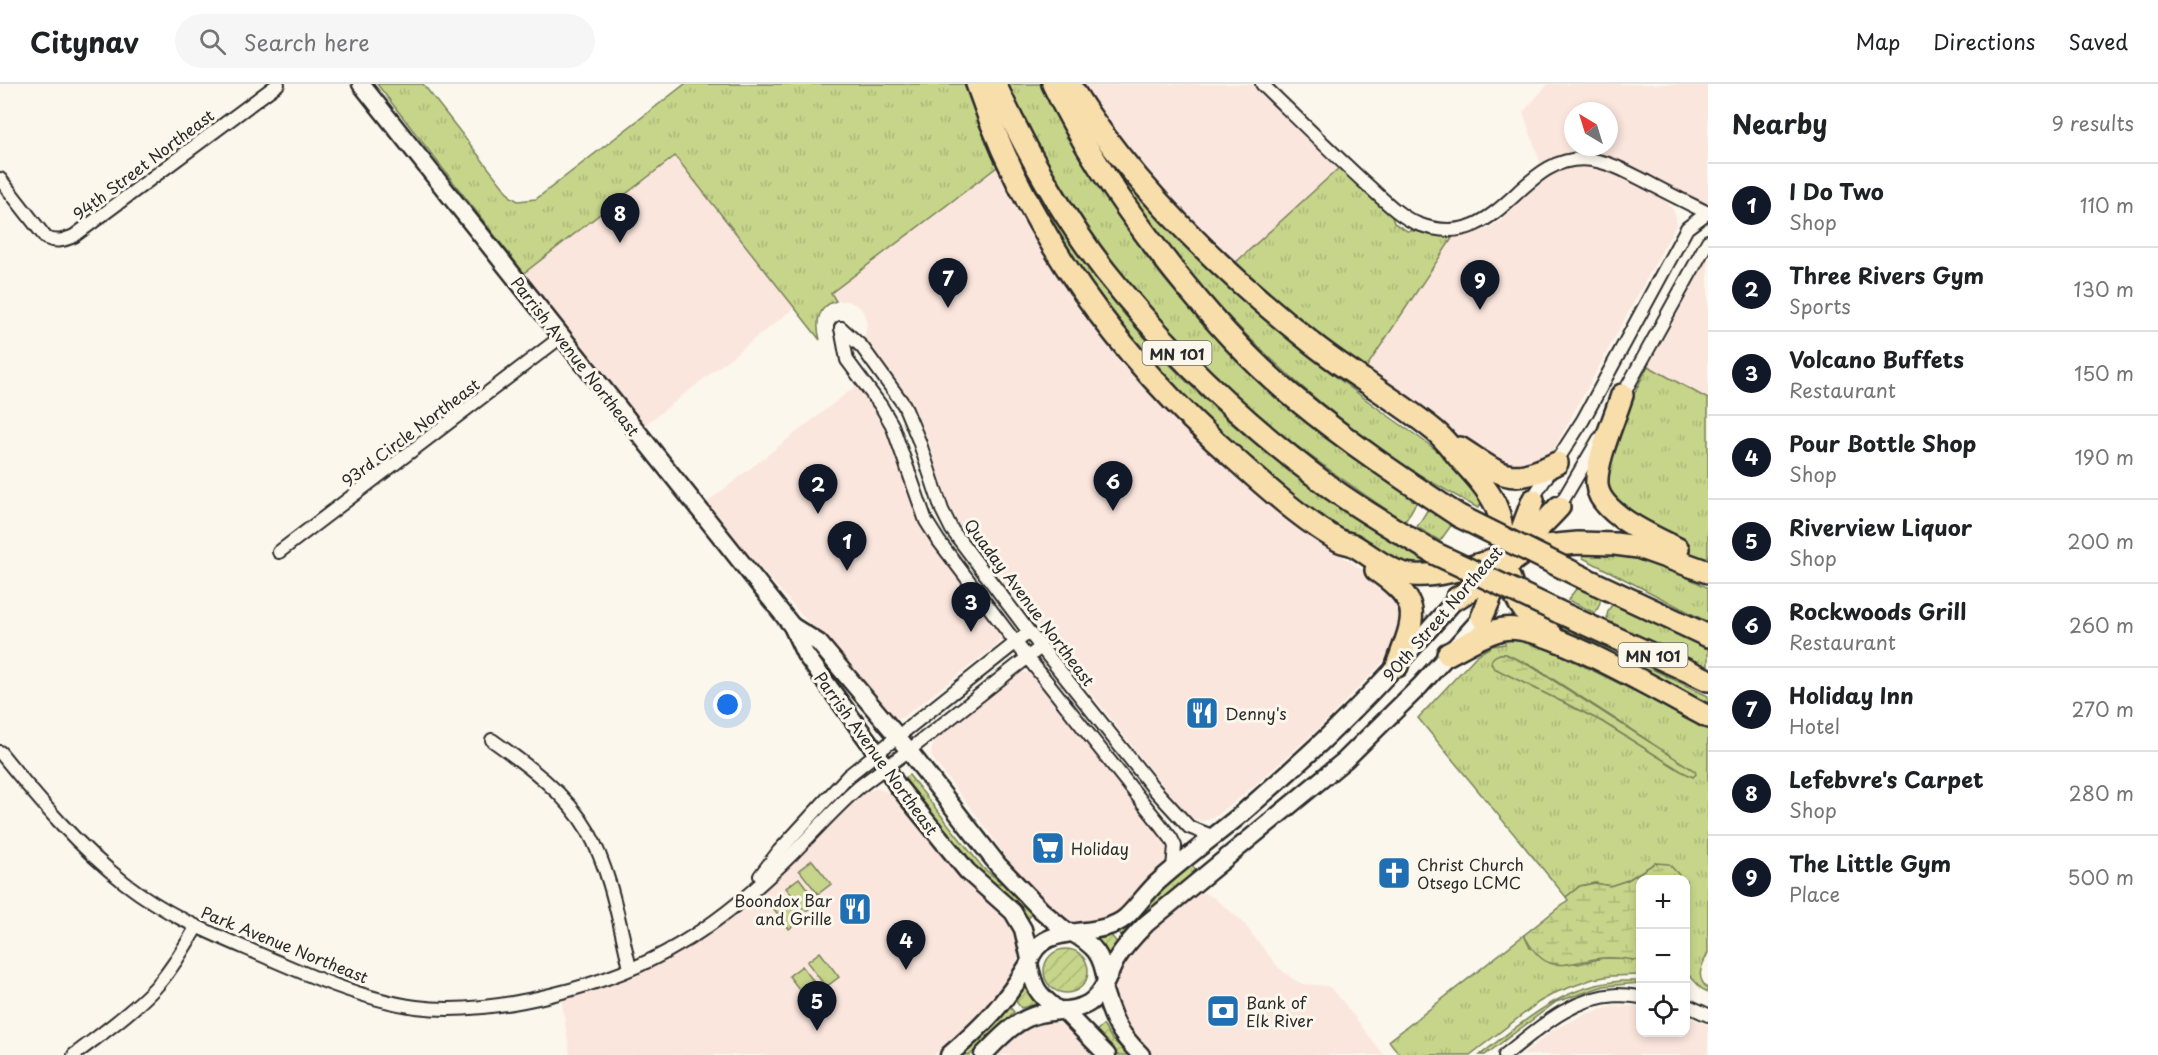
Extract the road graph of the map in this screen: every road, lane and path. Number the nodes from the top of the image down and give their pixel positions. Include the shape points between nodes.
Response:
1 (278, 84) edge
2 (361, 84) edge
3 (977, 84) edge
4 (995, 84) edge
5 (1053, 84) edge
6 (1069, 84) edge
7 (1262, 84) edge
8 (0, 179) edge
9 (1707, 213) edge
10 (1708, 227) edge
11 (1708, 241) edge
12 (561, 337) junction
13 (1622, 395) junction
14 (1436, 432) junction
15 (1557, 463) junction
16 (1533, 500) joint
17 (1559, 507) joint
18 (1341, 542) junction
19 (279, 552) dead end
20 (1508, 559) junction
21 (1708, 571) edge
22 (1457, 598) joint
23 (1482, 617) joint
24 (792, 626) junction
25 (1029, 632) junction
26 (1708, 636) edge
27 (1016, 643) junction
28 (1572, 646) junction
29 (1041, 647) junction
30 (1448, 654) junction
31 (1027, 658) junction
32 (1397, 666) junction
33 (1708, 680) edge
34 (1708, 717) edge
35 (898, 736) junction
36 (492, 740) dead end
37 (908, 750) junction
38 (0, 752) edge
39 (881, 760) junction
40 (1212, 836) junction
41 (1173, 868) junction
42 (196, 928) junction
43 (1069, 932) junction
44 (1029, 961) junction
45 (630, 968) junction
46 (1104, 985) junction
47 (1636, 997) edge
48 (1690, 1007) edge
49 (1060, 1010) junction
50 (1708, 1015) edge
51 (74, 1055) edge
52 (949, 1055) edge
53 (983, 1055) edge
54 (1107, 1055) edge
55 (1142, 1055) edge
56 (1505, 1055) edge

1 - 8 street, 94th Street Northeast via 64,240 46,238
2 - 12 main road, Parrish Avenue Northeast
3 - 18 highway via 1001,148 1038,222 1107,326 1132,357 1219,445
4 - 33 highway, MN 101, bridge via 1016,130 1061,207 1104,270 1154,330 1273,443 1328,486 1434,553
5 - 26 highway, MN 101, bridge via 1107,180 1140,228 1242,351 1294,398 1360,450 1459,516
6 - 14 highway via 1088,116 1146,187 1216,260 1313,344
7 - 9 street via 1385,201 1416,223 1434,229 1469,228 1485,221 1544,170 1578,160 1619,168
9 - 10 street
9 - 15 street via 1687,228
11 - 13 street
12 - 19 street, 93rd Circle Northeast
12 - 24 main road, Parrish Avenue Northeast
13 - 17 street
13 - 21 highway via 1598,470 1597,486 1602,499 1611,510 1687,554
14 - 15 highway via 1511,477 1534,475
14 - 20 highway via 1477,477 1494,503
15 - 16 street
16 - 20 highway
17 - 20 highway
18 - 20 highway via 1411,575 1431,576
18 - 32 highway via 1393,582 1410,602 1413,616
20 - 21 highway via 1578,543 1615,544 1654,551
20 - 22 highway
20 - 23 highway
20 - 28 highway via 1513,591 1520,605 1532,621
22 - 32 main road, 90th Street Northeast
23 - 30 main road, 90th Street Northeast
24 - 35 main road, Parrish Avenue Northeast via 819,643
24 - 39 main road, Parrish Avenue Northeast via 805,654
25 - 27 street, Park Avenue Northeast
25 - 27 street, Quaday Avenue Northeast via 952,530 904,405 862,347 841,328 847,360 892,425 926,521
25 - 29 street, Quaday Avenue Northeast
27 - 31 street, Quaday Avenue Northeast
27 - 35 street, Park Avenue Northeast
28 - 30 highway via 1507,629
28 - 34 highway
29 - 31 street, Park Avenue Northeast
29 - 40 street, Quaday Avenue Northeast via 1171,808 1189,827
30 - 46 main road, 90th Street Northeast via 1345,760 1146,924 1116,960
31 - 37 street, Park Avenue Northeast
31 - 41 street, Quaday Avenue Northeast via 1171,838 1176,846
32 - 40 main road, 90th Street Northeast via 1309,753
35 - 37 main road, Parrish Avenue Northeast
35 - 39 street, Park Avenue Northeast
36 - 45 street via 558,794 587,830 602,862
37 - 39 street, Park Avenue Northeast
37 - 43 main road, Parrish Avenue Northeast via 998,865 1041,910
38 - 42 street, Park Avenue Northeast via 59,822 93,855 152,903
39 - 44 main road, Parrish Avenue Northeast via 967,871 1013,912 1023,929
39 - 45 street, Park Avenue Northeast via 848,776 826,797 743,898 678,946
40 - 41 main road, 90th Street Northeast
41 - 43 main road, 90th Street Northeast via 1123,919 1100,930
42 - 45 street, Park Avenue Northeast via 305,974 385,1001 416,1006 463,1009 519,1002
42 - 51 street via 155,988
43 - 44 main road via 1045,941
43 - 46 main road via 1093,946 1100,956
44 - 49 main road via 1038,994
44 - 52 main road via 994,1013
46 - 49 main road via 1089,1003
46 - 55 main road via 1120,1033
47 - 56 street via 1618,995 1575,1006 1557,1014
48 - 50 street
49 - 53 main road via 1022,1020
49 - 54 main road

